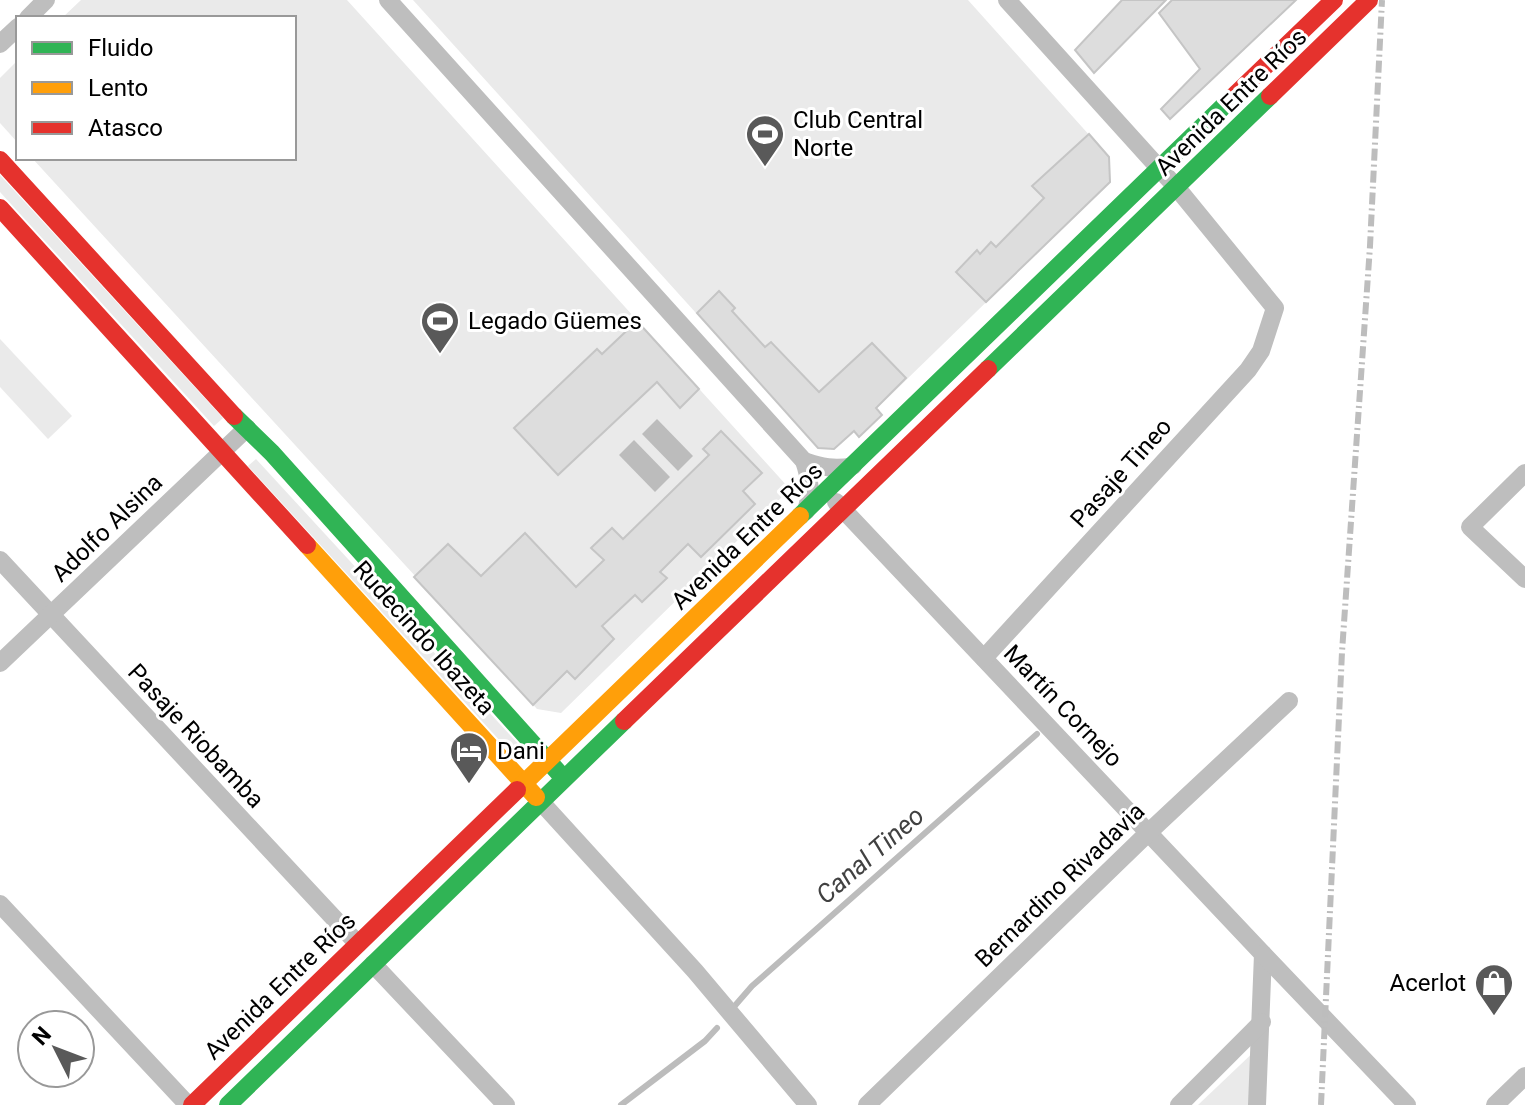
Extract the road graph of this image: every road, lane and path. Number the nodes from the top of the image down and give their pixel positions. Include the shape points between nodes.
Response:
1 (46, 0) edge
2 (388, 0) edge
3 (1334, 0) edge
4 (1010, 1) edge
5 (1361, 2) edge
6 (30, 16) edge
7 (16, 29) edge
8 (0, 44) edge
9 (0, 160) edge
10 (1159, 168) junction
11 (1177, 188) junction
12 (0, 208) edge
13 (247, 428) junction
14 (222, 451) junction
15 (804, 461) junction
16 (853, 466) junction
17 (1525, 473) edge
18 (827, 492) junction
19 (843, 509) junction
20 (806, 511) junction
21 (0, 560) edge
22 (1525, 579) edge
23 (50, 615) junction
24 (984, 658) junction
25 (0, 663) edge
26 (1289, 701) dead end
27 (548, 762) junction
28 (564, 779) junction
29 (525, 785) junction
30 (541, 802) junction
31 (1149, 832) junction
32 (0, 904) edge
33 (358, 944) junction
34 (1263, 954) junction
35 (373, 964) junction
36 (1262, 1022) junction
37 (1525, 1076) edge
38 (190, 1105) edge
39 (228, 1105) edge
40 (506, 1105) edge
41 (808, 1105) edge
42 (867, 1105) edge
43 (1179, 1105) edge
44 (1257, 1105) edge
45 (1407, 1105) edge
46 (1495, 1105) edge

1 - 6 street
2 - 15 street
3 - 10 main road, Avenida Entre Ríos
4 - 10 street
5 - 11 main road, Avenida Entre Ríos
7 - 8 street
9 - 13 main road, Rudecindo Ibazeta
10 - 11 street
10 - 16 main road, Avenida Entre Ríos
11 - 19 main road, Avenida Entre Ríos
11 - 24 street, Pasaje Tineo via 1275,308 1261,351
12 - 14 main road, Rudecindo Ibazeta
13 - 14 street, Adolfo Alsina
13 - 27 main road, Rudecindo Ibazeta
14 - 23 street, Adolfo Alsina
14 - 29 main road, Rudecindo Ibazeta
15 - 16 street via 840,469
15 - 20 street via 810,479
16 - 18 main road, Avenida Entre Ríos
17 - 22 street via 1470,527
18 - 19 street, Martín Cornejo
18 - 20 main road, Avenida Entre Ríos
19 - 24 street, Martín Cornejo
19 - 28 main road, Avenida Entre Ríos
20 - 27 main road, Avenida Entre Ríos
21 - 23 street, Pasaje Riobamba
23 - 25 street, Adolfo Alsina
23 - 33 street, Pasaje Riobamba
24 - 31 street, Martín Cornejo
26 - 31 street, Bernardino Rivadavia
27 - 28 main road, Rudecindo Ibazeta
27 - 29 main road, Avenida Entre Ríos
28 - 30 main road, Avenida Entre Ríos
29 - 30 main road, Rudecindo Ibazeta
29 - 33 main road, Avenida Entre Ríos
30 - 35 main road, Avenida Entre Ríos
30 - 41 street, Rudecindo Ibazeta
31 - 34 street, Martín Cornejo
31 - 42 street, Bernardino Rivadavia
32 - 38 street
33 - 38 main road, Avenida Entre Ríos
34 - 36 street
34 - 45 street, Martín Cornejo
35 - 39 main road, Avenida Entre Ríos
35 - 40 street
36 - 43 street
36 - 44 street
37 - 46 street

